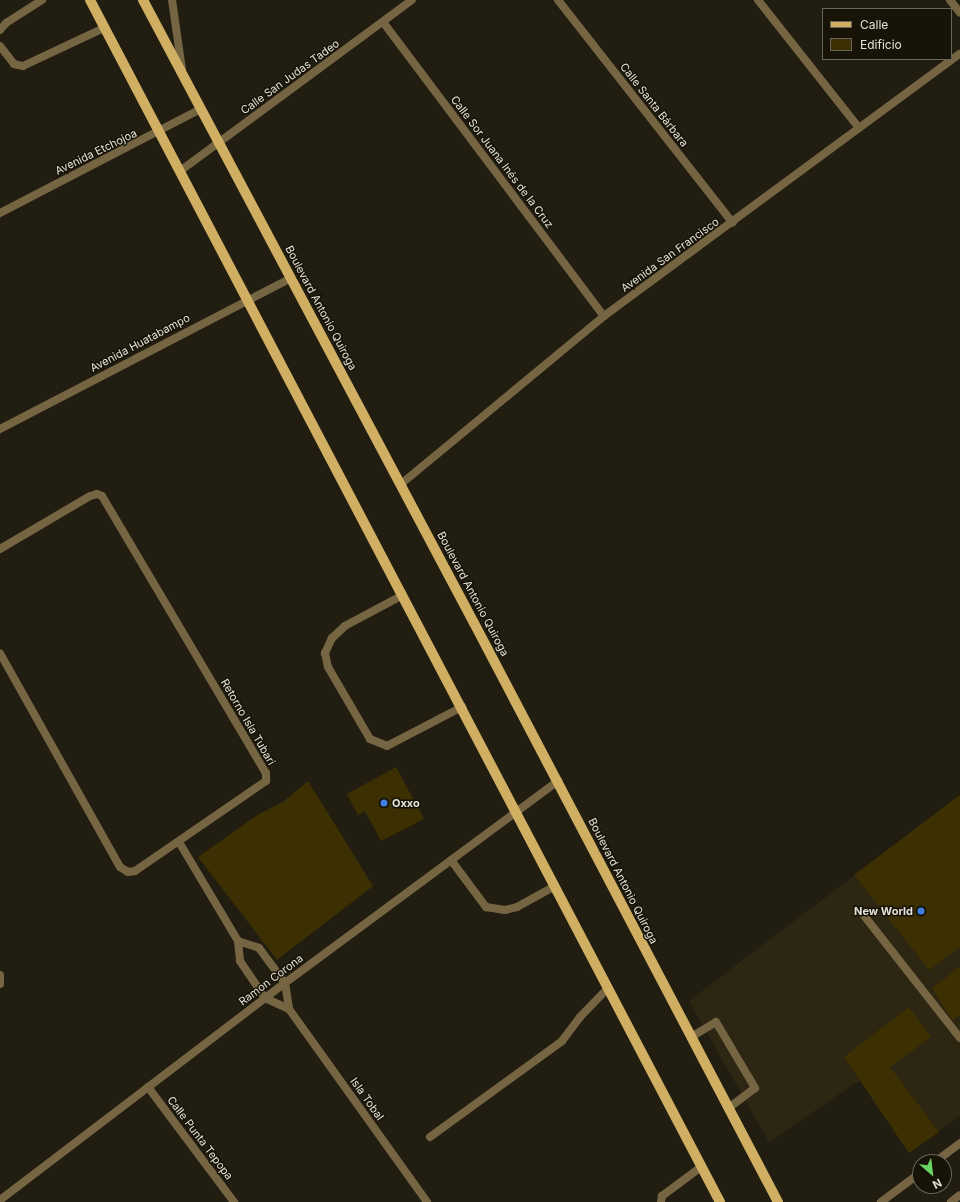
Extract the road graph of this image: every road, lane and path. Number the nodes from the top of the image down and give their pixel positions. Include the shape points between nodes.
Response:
1 (42, 0) edge
2 (90, 0) edge
3 (143, 0) edge
4 (172, 0) edge
5 (412, 0) edge
6 (558, 0) edge
7 (758, 0) edge
8 (950, 0) edge
9 (960, 13) edge
10 (383, 22) junction
11 (104, 28) junction
12 (0, 30) edge
13 (0, 46) edge
14 (952, 60) edge
15 (183, 74) junction
16 (201, 108) junction
17 (859, 128) junction
18 (159, 132) junction
19 (219, 143) junction
20 (180, 171) junction
21 (0, 213) edge
22 (733, 223) junction
23 (291, 278) junction
24 (248, 299) junction
25 (604, 316) junction
26 (0, 429) edge
27 (400, 484) junction
28 (0, 549) edge
29 (403, 595) junction
30 (0, 653) edge
31 (462, 707) junction
32 (558, 781) junction
33 (516, 811) junction
34 (179, 842) junction
35 (451, 860) junction
36 (555, 886) junction
37 (862, 913) dead end
38 (238, 941) junction
39 (0, 975) edge
40 (284, 983) junction
41 (0, 984) edge
42 (608, 988) junction
43 (265, 998) junction
44 (289, 1009) junction
45 (691, 1037) junction
46 (960, 1038) edge
47 (148, 1087) junction
48 (728, 1108) junction
49 (430, 1137) dead end
50 (960, 1143) edge
51 (945, 1154) edge
52 (702, 1167) junction
53 (912, 1179) edge
54 (960, 1195) edge
55 (0, 1200) edge
56 (234, 1202) edge
57 (427, 1202) edge
58 (661, 1202) edge
59 (720, 1202) edge
60 (778, 1202) edge
61 (881, 1202) edge
62 (951, 1202) edge

1 - 12 street via 6,23
2 - 11 main road
3 - 15 main road, Boulevard Antonio Quiroga
4 - 15 street
5 - 10 street, Calle San Judas Tadeo
6 - 22 street, Calle Santa Bárbara
7 - 17 street
8 - 9 street
10 - 19 street, Calle San Judas Tadeo
10 - 25 street, Calle Sor Juana Inés de la Cruz
11 - 13 street via 22,66 14,64
11 - 18 main road
14 - 17 street, Avenida San Francisco
15 - 16 main road, Boulevard Antonio Quiroga
16 - 18 street, Avenida Etchojoa
16 - 19 main road, Boulevard Antonio Quiroga
17 - 22 street, Avenida San Francisco
18 - 20 main road
18 - 21 street, Avenida Etchojoa
19 - 20 street, Calle San Judas Tadeo
19 - 23 main road, Boulevard Antonio Quiroga
20 - 24 main road
22 - 25 street, Avenida San Francisco
23 - 24 street, Avenida Huatabampo
23 - 27 main road, Boulevard Antonio Quiroga
24 - 26 street, Avenida Huatabampo
24 - 29 main road
25 - 27 street, Avenida San Francisco
27 - 32 main road, Boulevard Antonio Quiroga
28 - 34 street, Retorno Isla Tubari via 90,496 102,496 266,773 266,782 262,787
29 - 31 main road
29 - 31 street via 345,626 332,638 325,654 328,667 370,739 387,746
30 - 34 street, Retorno Isla Tubari via 120,867 128,872 135,871
31 - 33 main road
32 - 33 street, Ramon Corona
32 - 45 main road, Boulevard Antonio Quiroga
33 - 35 street, Ramon Corona
33 - 36 main road
34 - 38 street
35 - 36 street via 486,907 505,910 517,907
35 - 40 street, Ramon Corona
36 - 42 main road
37 - 46 street
38 - 40 street, Isla Tobal via 259,948
38 - 43 street via 240,961
39 - 41 street
40 - 43 street, Ramon Corona
40 - 44 street, Isla Tobal
42 - 49 street via 562,1041
42 - 52 main road
43 - 44 street, Isla Tobal
43 - 47 street, Ramon Corona
44 - 57 street, Isla Tobal
45 - 48 main road, Boulevard Antonio Quiroga
45 - 48 street via 716,1022 755,1088
47 - 55 street, Ramon Corona
47 - 56 street, Calle Punta Tepopa
48 - 60 main road, Boulevard Antonio Quiroga
50 - 51 street
52 - 58 street via 662,1196
52 - 59 main road
53 - 61 street
54 - 62 street

